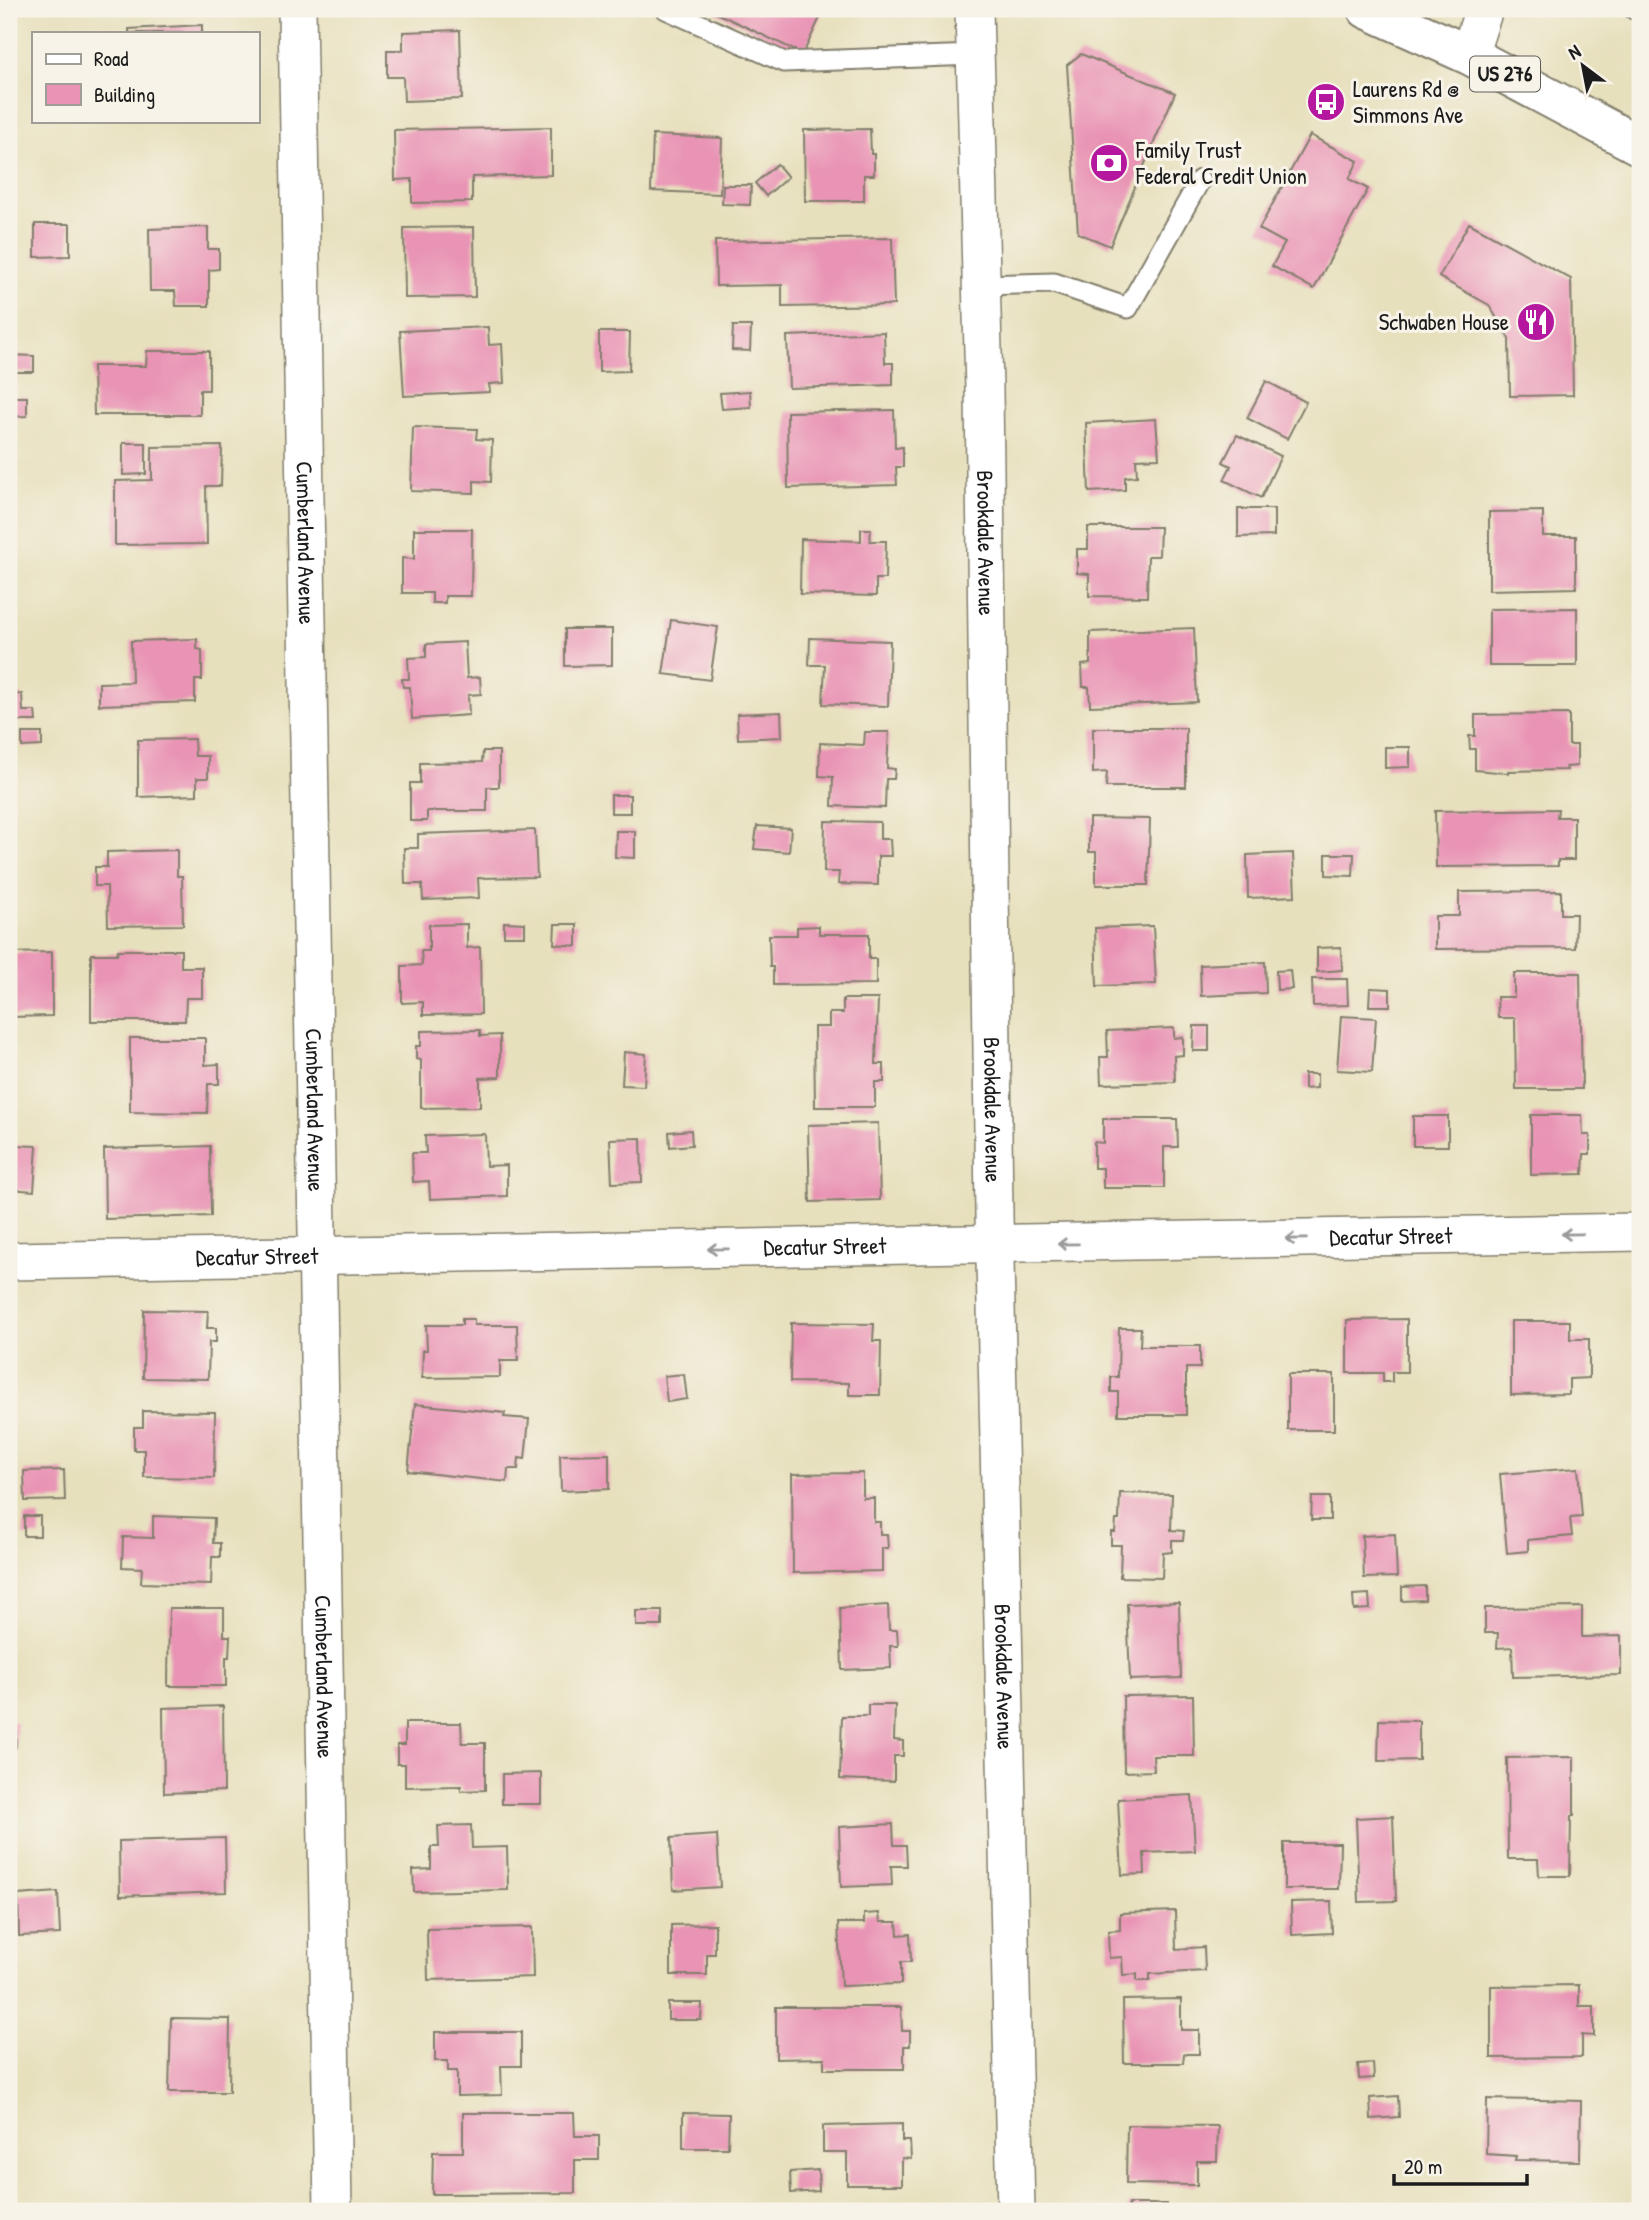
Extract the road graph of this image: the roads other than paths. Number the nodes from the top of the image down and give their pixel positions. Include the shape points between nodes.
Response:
1 (297, 9) edge
2 (666, 9) edge
3 (974, 9) edge
4 (1367, 9) edge
5 (1484, 9) edge
6 (1634, 9) edge
7 (1640, 12) edge
8 (975, 55) junction
9 (1469, 55) junction
10 (1640, 146) edge
11 (1200, 180) dead end
12 (981, 285) junction
13 (1640, 1232) edge
14 (995, 1245) junction
15 (319, 1255) junction
16 (9, 1261) edge
17 (333, 2211) edge
18 (1016, 2211) edge

1 - 15 street, Cumberland Avenue
2 - 8 lane via 784,62
3 - 8 street, Brookdale Avenue
4 - 9 main road, US 276
5 - 9 street
6 - 7 lane
8 - 12 street, Brookdale Avenue
9 - 10 main road, US 276
11 - 12 lane via 1128,308 1054,283
12 - 14 street, Brookdale Avenue
13 -> 14 street, Decatur Street
14 -> 15 street, Decatur Street
14 - 18 street, Brookdale Avenue
15 - 16 street, Decatur Street
15 - 17 street, Cumberland Avenue

